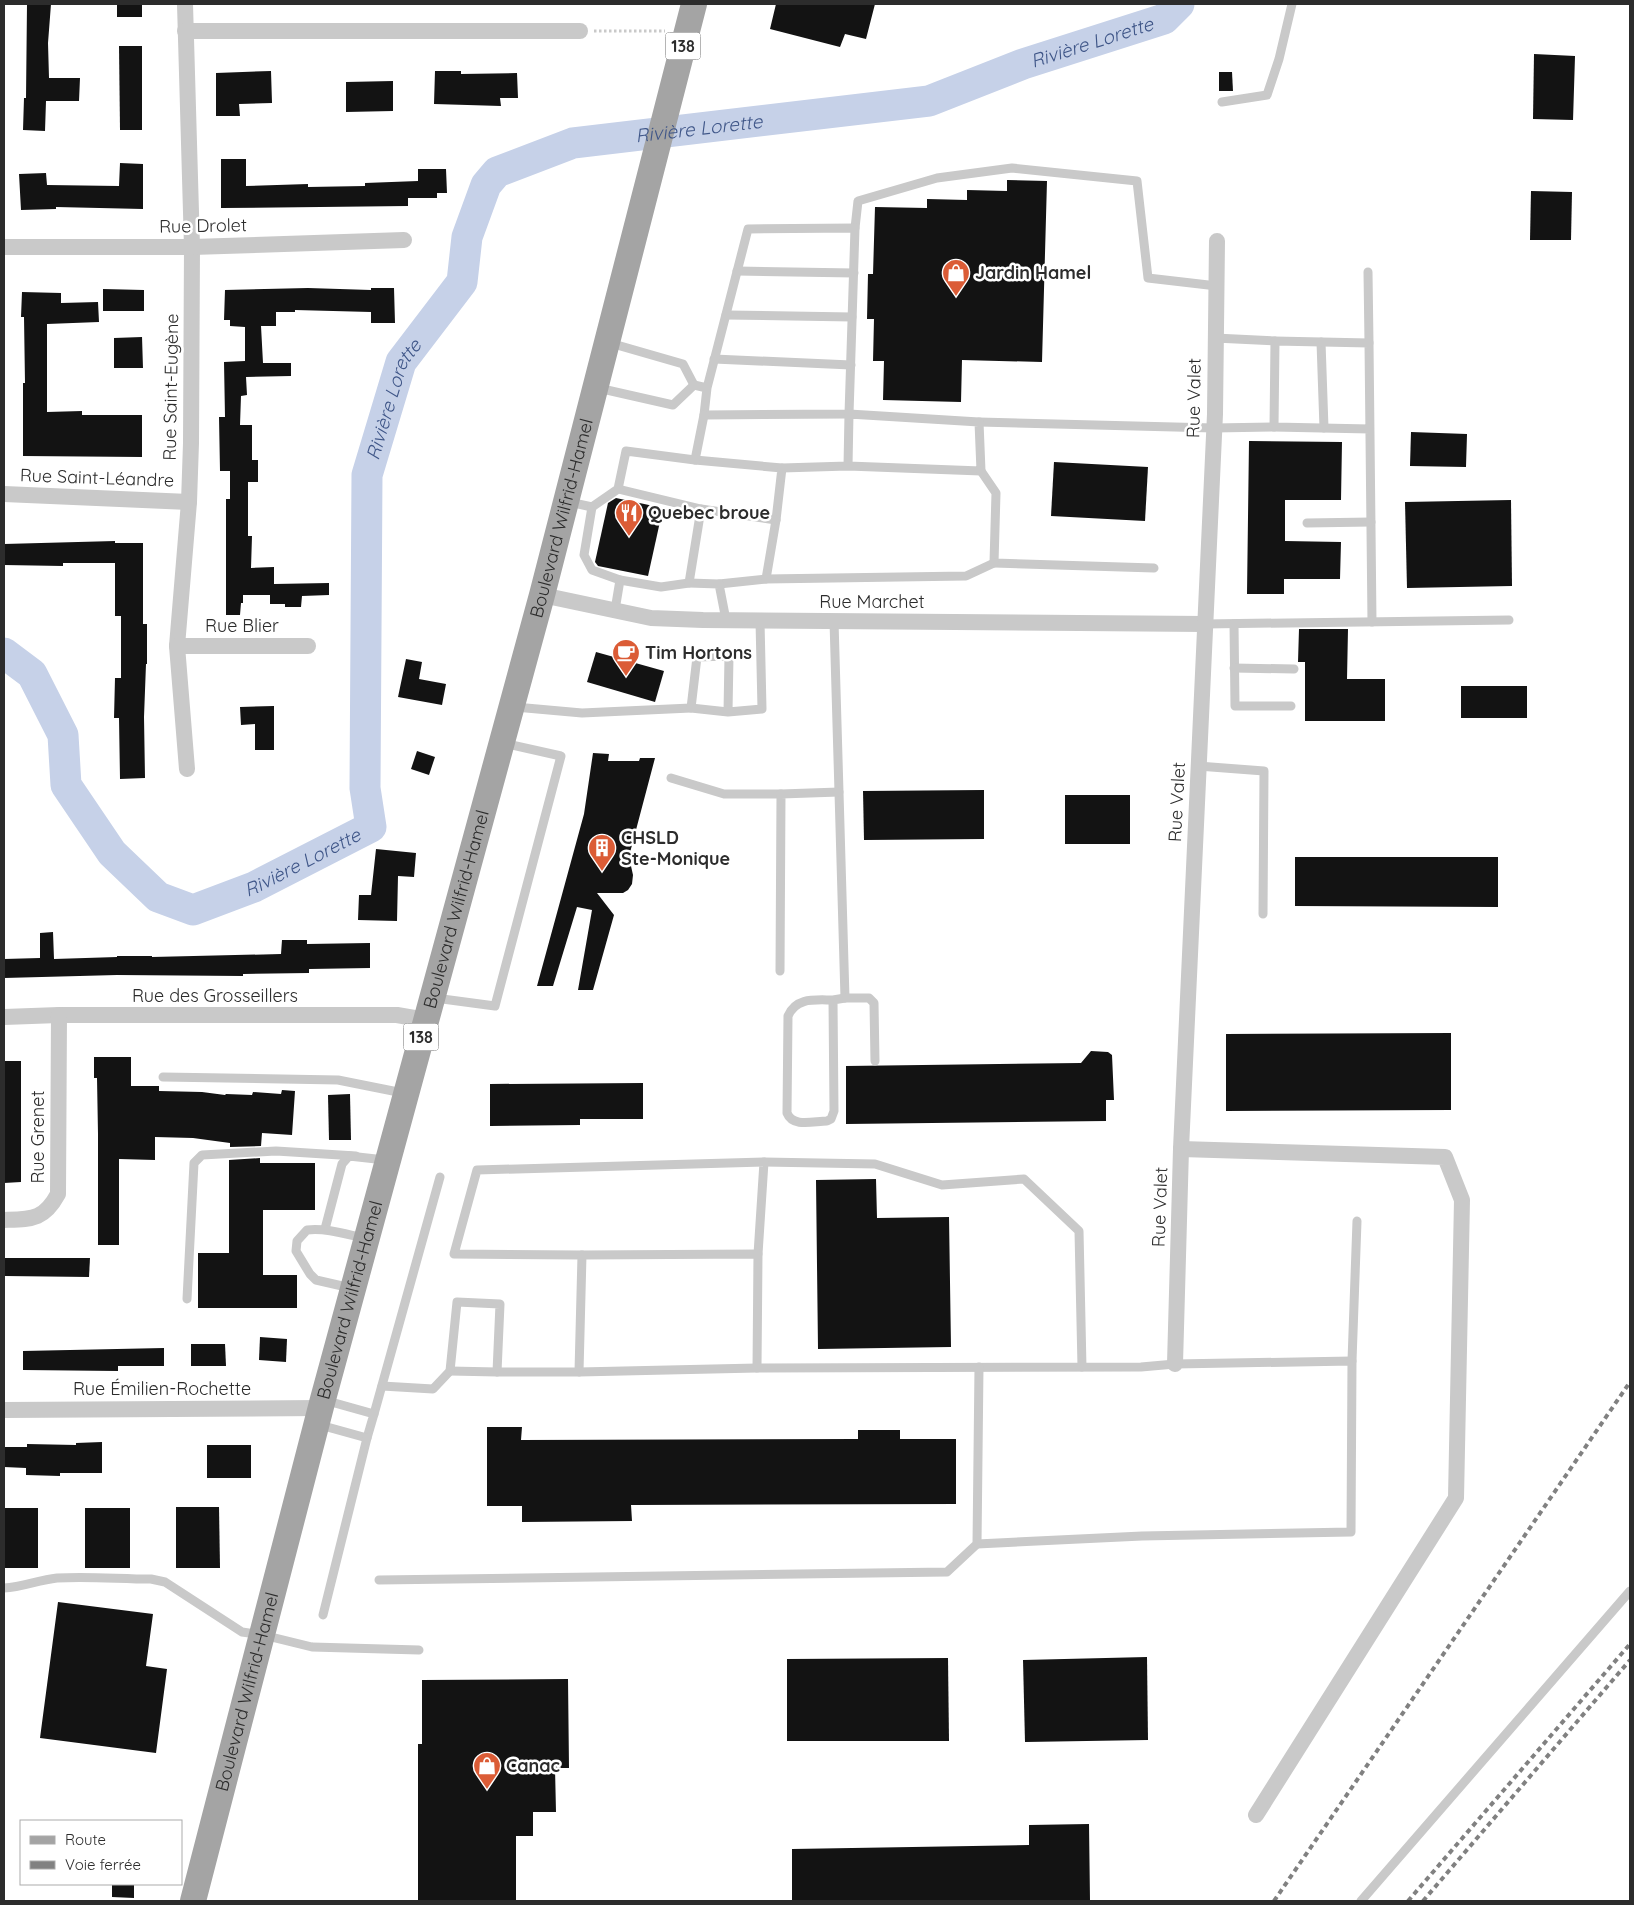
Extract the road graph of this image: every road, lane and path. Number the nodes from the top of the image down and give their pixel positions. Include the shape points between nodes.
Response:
1 (185, 4) edge
2 (694, 4) edge
3 (1292, 4) edge
4 (186, 31) junction
5 (580, 31) joint
6 (666, 31) dead end
7 (1222, 102) dead end
8 (855, 228) junction
9 (404, 240) dead end
10 (1217, 242) dead end
11 (192, 247) junction
12 (4, 248) edge
13 (737, 271) junction
14 (854, 272) junction
15 (1368, 272) dead end
16 (1217, 286) junction
17 (726, 315) junction
18 (852, 317) junction
19 (1215, 338) junction
20 (1275, 341) junction
21 (606, 342) junction
22 (1321, 342) junction
23 (1369, 343) junction
24 (714, 359) junction
25 (851, 364) junction
26 (694, 385) junction
27 (595, 388) junction
28 (707, 388) junction
29 (849, 414) junction
30 (704, 415) junction
31 (979, 422) junction
32 (1274, 427) junction
33 (1214, 428) junction
34 (1324, 428) junction
35 (1370, 429) junction
36 (695, 460) junction
37 (848, 466) junction
38 (782, 468) junction
39 (982, 471) junction
40 (618, 489) junction
41 (4, 494) edge
42 (566, 501) junction
43 (189, 502) junction
44 (592, 507) junction
45 (701, 509) junction
46 (776, 520) junction
47 (1307, 522) dead end
48 (1371, 522) junction
49 (994, 563) junction
50 (1154, 568) dead end
51 (620, 580) junction
52 (766, 580) junction
53 (690, 583) junction
54 (719, 584) junction
55 (542, 595) junction
56 (614, 610) junction
57 (726, 620) junction
58 (1509, 620) dead end
59 (760, 621) junction
60 (834, 621) junction
61 (1372, 622) junction
62 (1205, 624) junction
63 (1234, 624) junction
64 (176, 646) junction
65 (308, 646) dead end
66 (1234, 668) junction
67 (1294, 669) dead end
68 (1291, 706) dead end
69 (512, 707) junction
70 (692, 708) junction
71 (728, 712) junction
72 (502, 743) junction
73 (1198, 766) junction
74 (187, 769) dead end
75 (671, 778) dead end
76 (839, 792) junction
77 (781, 794) junction
78 (1263, 914) dead end
79 (780, 971) dead end
80 (845, 998) junction
81 (833, 1000) junction
82 (429, 1009) junction
83 (59, 1015) junction
84 (4, 1017) edge
85 (875, 1061) dead end
86 (163, 1077) dead end
87 (406, 1094) junction
88 (1181, 1149) junction
89 (356, 1156) junction
90 (388, 1160) junction
91 (764, 1162) junction
92 (440, 1177) dead end
93 (4, 1220) edge
94 (1358, 1221) dead end
95 (326, 1229) junction
96 (367, 1239) junction
97 (758, 1254) junction
98 (582, 1255) junction
99 (353, 1289) junction
100 (187, 1299) dead end
101 (1352, 1361) junction
102 (1175, 1364) junction
103 (1082, 1366) junction
104 (979, 1367) junction
105 (757, 1368) junction
106 (450, 1371) junction
107 (497, 1372) junction
108 (579, 1372) junction
109 (382, 1386) junction
110 (4, 1410) edge
111 (320, 1410) junction
112 (374, 1414) junction
113 (367, 1438) junction
114 (977, 1544) junction
115 (379, 1580) dead end
116 (4, 1588) edge
117 (1630, 1591) edge
118 (323, 1615) dead end
119 (262, 1635) junction
120 (419, 1650) dead end
121 (1256, 1815) dead end
122 (193, 1901) edge
123 (1361, 1901) edge

1 - 4 street, Rue Saint-Eugène
2 - 21 main road, Boulevard Wilfrid-Hamel / 138
3 - 7 lane via 1267,95
4 - 5 street
4 - 11 street, Rue Saint-Eugène
5 - 6 path
8 - 13 lane via 748,229
8 - 14 lane
8 - 16 lane via 858,201 937,178 1012,168 1137,181 1148,278
9 - 11 street, Rue Drolet
10 - 16 street, Rue Valet
11 - 12 street, Rue Drolet
11 - 43 street, Rue Saint-Eugène
13 - 14 lane
13 - 17 lane
14 - 18 lane
15 - 23 lane
16 - 19 street, Rue Valet
17 - 18 lane
17 - 24 lane
18 - 25 lane
19 - 20 lane
19 - 33 street, Rue Valet
20 - 22 lane
20 - 32 lane
21 - 26 lane via 683,364
21 - 27 main road, Boulevard Wilfrid-Hamel / 138
22 - 23 lane
22 - 34 lane
23 - 35 lane
24 - 25 lane
24 - 28 lane
25 - 29 lane
26 - 27 lane via 673,405
26 - 28 lane
27 - 42 main road, Boulevard Wilfrid-Hamel / 138
28 - 30 lane
29 - 30 lane
29 - 31 lane
29 - 37 lane
30 - 36 lane
31 - 33 lane
31 - 39 lane
32 - 33 lane
32 - 34 lane
33 - 62 street, Rue Valet
34 - 35 lane
35 - 48 lane
36 - 38 lane
36 - 40 lane via 626,451
37 - 38 lane
37 - 39 lane
38 - 46 lane
39 - 49 lane via 996,493
40 - 44 lane
40 - 45 lane
41 - 43 street, Rue Saint-Léandre
42 - 44 lane
42 - 55 main road, Boulevard Wilfrid-Hamel / 138
43 - 64 street, Rue Saint-Eugène
44 - 51 lane via 584,555 592,570
45 - 46 lane
45 - 53 lane
46 - 52 lane
47 - 48 lane
48 - 61 lane
49 - 50 lane
49 - 52 lane via 966,576
51 - 53 lane via 661,587
51 - 56 lane
52 - 54 lane
53 - 54 lane
54 - 57 lane
55 - 56 street, Rue Marchet
55 - 69 main road, Boulevard Wilfrid-Hamel / 138
56 - 57 street, Rue Marchet via 652,618
57 - 59 street, Rue Marchet
58 - 61 lane
59 - 60 street, Rue Marchet
59 - 71 lane via 762,709
60 - 62 street, Rue Marchet
60 - 76 lane
61 - 63 lane
62 - 63 lane
62 - 73 street, Rue Valet
63 - 66 lane
64 - 65 street, Rue Blier
64 - 74 street, Rue Saint-Eugène
66 - 67 lane
66 - 68 lane via 1235,706
69 - 70 lane via 582,713
69 - 72 main road, Boulevard Wilfrid-Hamel / 138
70 - 71 lane
70 - 71 lane via 697,657 729,656
72 - 82 main road, Boulevard Wilfrid-Hamel / 138
72 - 82 lane via 561,756 496,1006
73 - 78 lane via 1264,771
73 - 88 street, Rue Valet
75 - 77 lane via 724,794
76 - 77 lane
76 - 80 lane
77 - 79 lane
80 - 81 lane
80 - 85 lane via 868,998 874,1003
81 - 81 lane via 804,1001 791,1008 788,1016 787,1114 794,1122 827,1121 834,1111
82 - 83 street, Rue des Grosseillers via 397,1015
82 - 87 main road, Boulevard Wilfrid-Hamel / 138
83 - 84 street, Rue des Grosseillers
83 - 93 street, Rue Grenet via 58,1194 42,1215 33,1219
86 - 87 lane via 338,1080
87 - 90 main road, Boulevard Wilfrid-Hamel / 138
88 - 102 street, Rue Valet
88 - 121 street via 1445,1157 1462,1200 1456,1498
89 - 90 lane
89 - 95 lane via 349,1156 342,1164
89 - 100 lane via 276,1151 202,1154 194,1163
90 - 96 main road, Boulevard Wilfrid-Hamel / 138
91 - 97 lane
91 - 98 lane via 477,1170 454,1254
91 - 103 lane via 875,1164 942,1185 1024,1179 1079,1231
92 - 109 lane
94 - 101 lane
95 - 96 lane
95 - 99 lane via 307,1230 297,1241 296,1251 300,1260 316,1280
96 - 99 main road, Boulevard Wilfrid-Hamel / 138
97 - 98 lane
97 - 105 lane
98 - 108 lane
99 - 111 main road, Boulevard Wilfrid-Hamel / 138
101 - 102 lane
101 - 114 lane via 1351,1532 1142,1536
102 - 103 lane
103 - 104 lane
104 - 105 lane
104 - 114 lane
105 - 108 lane
106 - 107 lane
106 - 107 lane via 457,1302 500,1304
106 - 109 lane via 433,1389
107 - 108 lane
109 - 112 lane
110 - 111 street, Rue Émilien-Rochette
111 - 112 lane
111 - 113 lane
111 - 119 main road, Boulevard Wilfrid-Hamel / 138
112 - 113 lane
113 - 118 lane
114 - 115 lane via 947,1572
116 - 119 lane via 59,1578 165,1582 236,1629
117 - 123 lane
119 - 120 lane via 312,1647
119 - 122 main road, Boulevard Wilfrid-Hamel / 138

